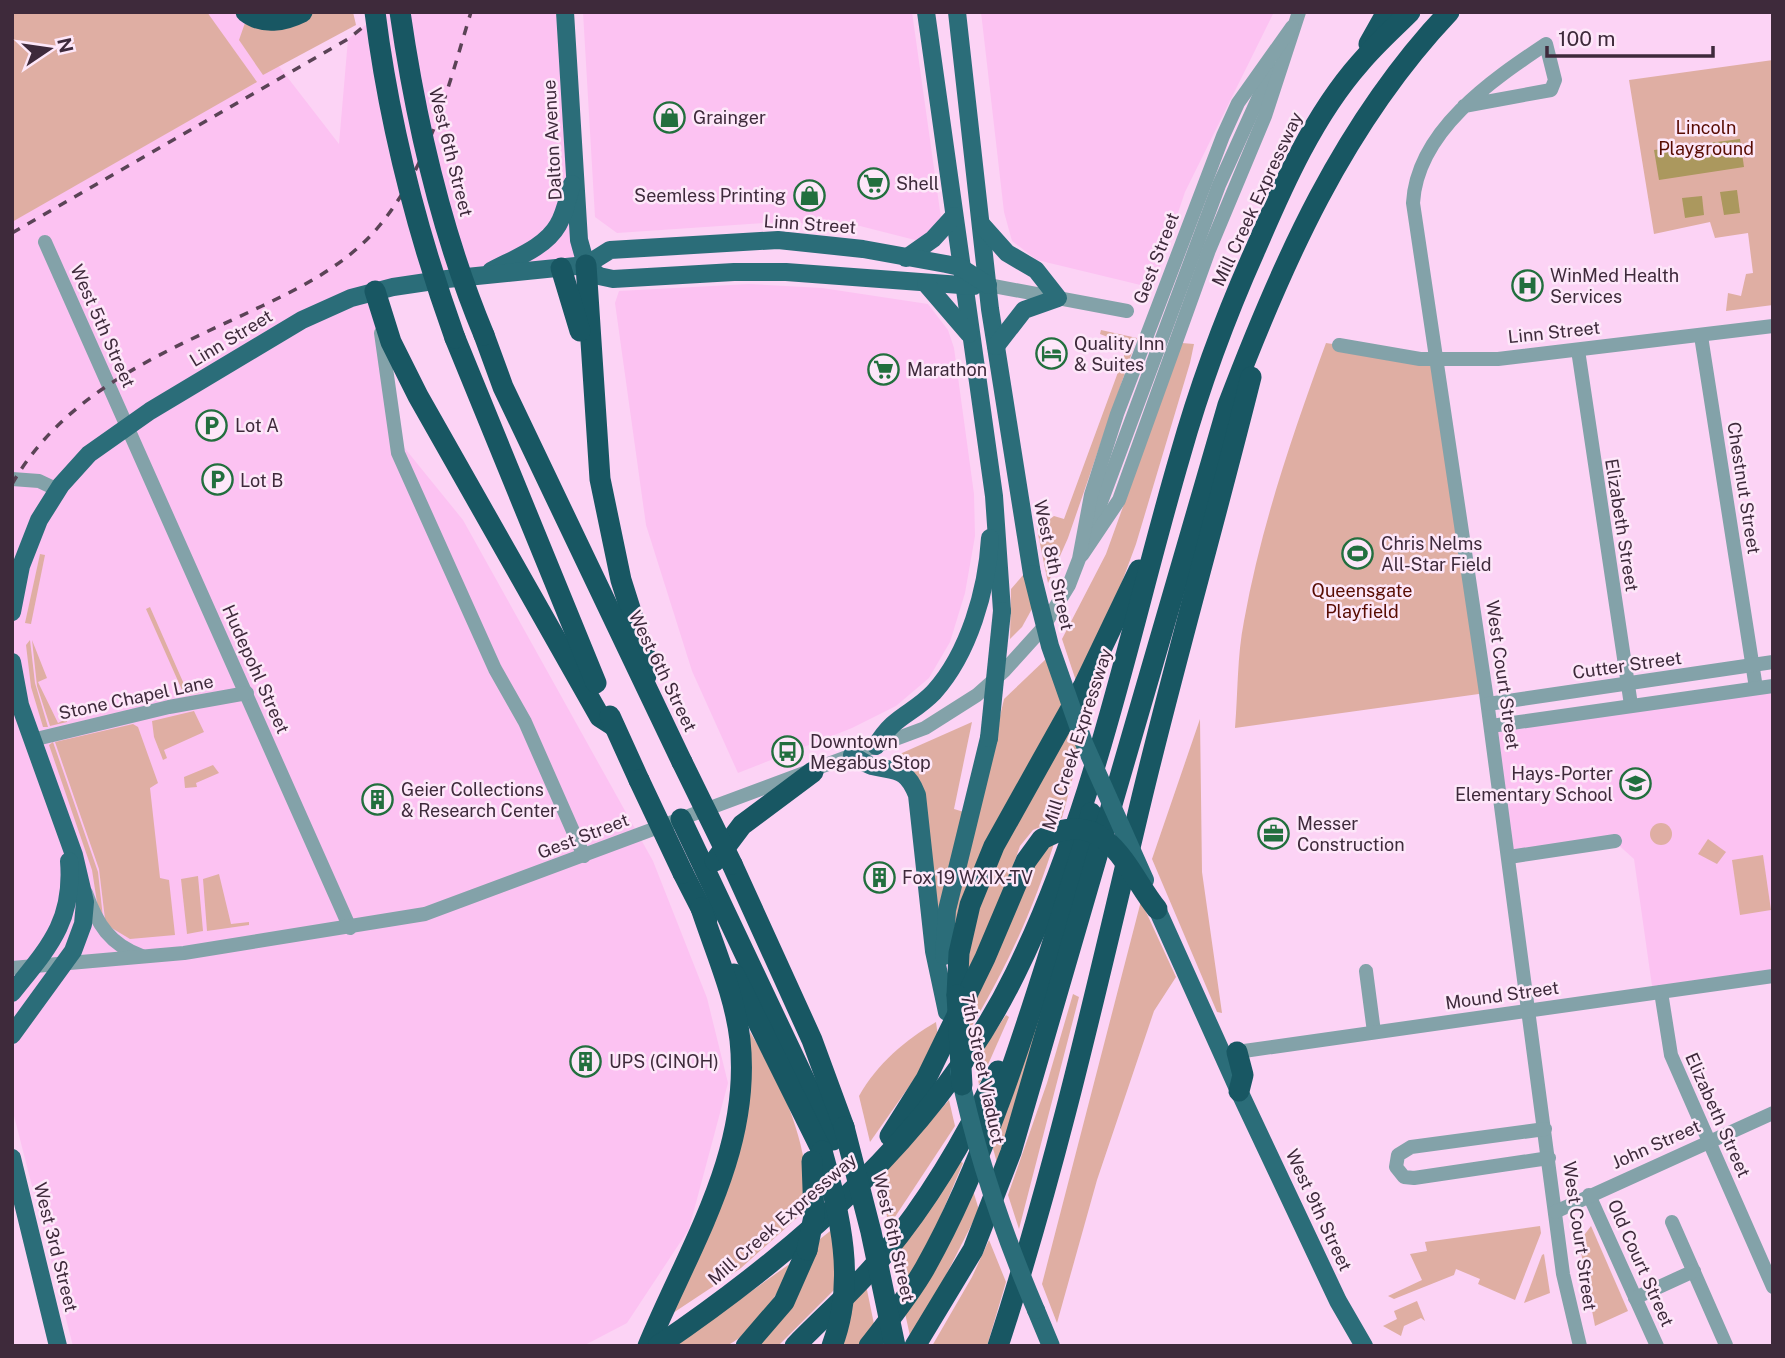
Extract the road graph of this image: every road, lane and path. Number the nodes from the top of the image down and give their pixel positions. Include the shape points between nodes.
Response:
1 (246, 12) edge
2 (302, 12) edge
3 (360, 12) edge
4 (375, 12) edge
5 (400, 12) edge
6 (565, 12) edge
7 (926, 12) edge
8 (957, 12) edge
9 (1299, 12) edge
10 (1387, 12) edge
11 (1410, 12) edge
12 (1448, 12) edge
13 (1292, 27) junction
14 (1359, 63) junction
15 (1464, 106) junction
16 (390, 110) junction
17 (575, 177) junction
18 (954, 216) junction
19 (982, 225) junction
20 (45, 242) dead end
21 (906, 257) junction
22 (586, 265) junction
23 (960, 267) junction
24 (561, 268) junction
25 (485, 274) junction
26 (926, 284) junction
27 (988, 285) junction
28 (963, 287) junction
29 (375, 291) junction
30 (1058, 298) junction
31 (1127, 311) dead end
32 (1773, 326) edge
33 (1256, 329) junction
34 (970, 335) junction
35 (1701, 336) junction
36 (1339, 345) dead end
37 (996, 346) junction
38 (1578, 350) junction
39 (591, 352) junction
40 (1438, 360) junction
41 (126, 426) junction
42 (1179, 457) junction
43 (12, 479) edge
44 (58, 490) junction
45 (994, 496) junction
46 (1079, 559) junction
47 (12, 612) edge
48 (12, 662) edge
49 (1773, 662) edge
50 (1753, 665) junction
51 (1628, 685) junction
52 (1773, 685) edge
53 (645, 688) junction
54 (1756, 688) junction
55 (247, 694) junction
56 (1488, 704) junction
57 (1631, 705) junction
58 (1111, 722) junction
59 (614, 726) junction
60 (1491, 726) junction
61 (32, 740) junction
62 (876, 746) junction
63 (852, 755) junction
64 (813, 772) junction
65 (681, 819) junction
66 (62, 823) junction
67 (1615, 841) dead end
68 (584, 856) junction
69 (1508, 857) junction
70 (83, 884) junction
71 (709, 902) junction
72 (1157, 909) junction
73 (350, 928) junction
74 (146, 957) junction
75 (66, 963) junction
76 (35, 965) junction
77 (12, 968) edge
78 (1366, 971) dead end
79 (1773, 976) edge
80 (1661, 992) junction
81 (12, 993) edge
82 (1032, 1000) junction
83 (952, 1003) junction
84 (1527, 1012) junction
85 (1374, 1032) junction
86 (12, 1035) edge
87 (1237, 1052) joint
88 (962, 1084) joint
89 (1239, 1091) junction
90 (1773, 1113) edge
91 (1545, 1129) junction
92 (1708, 1142) junction
93 (828, 1145) junction
94 (12, 1158) edge
95 (1549, 1158) junction
96 (850, 1192) junction
97 (1589, 1195) junction
98 (1555, 1212) junction
99 (1672, 1222) dead end
100 (1031, 1244) junction
101 (1694, 1271) junction
102 (1773, 1287) edge
103 (883, 1289) junction
104 (1635, 1298) junction
105 (1726, 1345) edge
106 (58, 1346) edge
107 (648, 1346) edge
108 (658, 1346) edge
109 (746, 1346) edge
110 (795, 1346) edge
111 (832, 1346) edge
112 (869, 1346) edge
113 (888, 1346) edge
114 (895, 1346) edge
115 (915, 1346) edge
116 (998, 1346) edge
117 (1012, 1346) edge
118 (1051, 1346) edge
119 (1364, 1346) edge
120 (1580, 1346) edge
121 (1657, 1346) edge

1 - 2 highway via 273,20
3 - 16 highway via 378,85
4 - 16 highway, bridge
5 - 53 highway, West 6th Street, bridge via 415,109 453,253 503,387
6 - 17 main road, Dalton Avenue
7 - 18 main road
8 - 19 main road, West 8th Street
9 - 13 street, Gest Street
10 - 14 highway
11 - 14 highway, Mill Creek Expressway
12 - 33 highway via 1394,76 1341,153
13 - 46 street via 1219,185
13 - 46 street, Gest Street via 1265,116 1209,250 1119,500
13 - 46 street, Gest Street via 1238,103 1223,136 1117,414 1091,495
14 - 42 highway, Mill Creek Expressway via 1321,116 1269,217 1236,295
15 - 15 street, West Court Street via 1486,84 1546,44 1555,80 1551,90
15 - 40 street, West Court Street via 1424,159 1414,188
16 - 59 highway, bridge via 424,250 455,338
17 - 22 main road, Dalton Avenue via 579,240
17 - 25 main road via 554,232
18 - 21 main road via 933,239
18 - 23 main road
19 - 27 main road, West 8th Street
19 - 30 main road via 1007,253 1036,270
20 - 41 street, West 5th Street
21 - 22 main road, Linn Street via 778,240 610,250
21 - 23 main road, Linn Street
22 - 24 main road, Linn Street
22 - 26 main road, Linn Street via 599,276 613,279 786,272
22 - 39 highway
23 - 27 main road, Linn Street
23 - 28 main road
24 - 25 main road, Linn Street
24 - 39 highway
25 - 29 main road, Linn Street
26 - 28 main road, Linn Street
26 - 34 main road
27 - 28 main road, Linn Street
27 - 30 street, Linn Street
27 - 37 main road, West 8th Street
28 - 34 main road
29 - 41 main road, Linn Street via 302,320
29 - 59 highway via 391,342 418,396 600,717
29 - 68 street via 398,453
30 - 31 street, Linn Street
30 - 37 main road via 1024,310
32 - 35 street, Linn Street
33 - 100 highway via 1255,362
33 - 115 highway via 1228,405 1011,1152 973,1250
34 - 45 main road
35 - 38 street, Linn Street
35 - 50 street, Chestnut Street
36 - 40 street, Linn Street
37 - 72 main road, West 8th Street, bridge via 1032,574 1050,646 1084,743
38 - 40 street, Linn Street
38 - 51 street, Elizabeth Street
39 - 53 highway via 600,479 621,580 646,659
40 - 56 street, West Court Street
41 - 44 main road, Linn Street via 89,454
41 - 55 street, Hudepohl Street
42 - 58 highway, Mill Creek Expressway
42 - 83 highway via 1165,479 1138,577 994,846 974,893
43 - 44 street via 38,481
44 - 47 main road, Linn Street via 25,554
45 - 62 main road via 985,572 964,645 933,693 888,725
45 - 83 main road, 7th Street Viaduct, bridge via 1002,611 989,738 947,910 943,961
46 - 62 street, Gest Street via 1048,620 1004,671 943,718
48 - 61 main road
49 - 50 street, Cutter Street
50 - 51 street, Cutter Street
50 - 54 street, Chestnut Street
51 - 56 street, Cutter Street
51 - 57 street, Elizabeth Street
52 - 54 street
53 - 93 highway, West 6th Street, bridge via 812,1040
54 - 57 street
55 - 61 street, Stone Chapel Lane via 169,707
55 - 73 street, Hudepohl Street
56 - 60 street, West Court Street
57 - 60 street
58 - 82 highway via 1083,847
58 - 96 highway, Mill Creek Expressway via 1048,898 1015,975 981,1035 933,1103 893,1152
59 - 71 highway, bridge via 683,873
60 - 69 street, West Court Street
61 - 66 main road
62 - 63 street, Gest Street
63 - 64 street, Gest Street
63 - 83 main road via 871,766 899,771 917,795 934,951
64 - 65 street, Gest Street
64 - 71 highway via 755,813 717,855
65 - 68 street, Gest Street
65 - 71 highway
66 - 70 main road
66 - 76 main road via 68,900 56,936
67 - 69 street
68 - 73 street, Gest Street via 445,909
69 - 84 street, West Court Street
70 - 74 street via 106,935
70 - 75 main road via 83,925
71 - 93 highway
71 - 93 highway via 786,1077
71 - 107 highway via 736,1020 741,1107 727,1164
72 - 89 main road, West 8th Street
72 - 96 highway, bridge via 1102,835 1057,831 1042,839 1026,861 926,1079
73 - 74 street, Gest Street
74 - 75 street, Gest Street
75 - 76 street, Gest Street
75 - 86 main road
76 - 77 street, Gest Street
76 - 81 main road
78 - 85 street
79 - 80 street, Mound Street
80 - 84 street, Mound Street
80 - 92 street, Elizabeth Street via 1671,1055
82 - 110 highway via 996,1076 916,1213 854,1288
82 - 112 highway via 999,1100 946,1227 906,1299
83 - 88 highway, bridge
84 - 85 street, Mound Street
84 - 91 street, West Court Street
85 - 87 street, Mound Street
87 - 89 highway via 1243,1075
88 - 118 main road, 7th Street Viaduct, bridge via 1000,1223
89 - 119 main road, West 9th Street via 1338,1301
90 - 92 street, John Street
91 - 95 street, West Court Street
91 - 95 street via 1411,1147 1398,1155 1396,1167 1404,1177 1414,1178
92 - 97 street, John Street
92 - 102 street, Elizabeth Street
93 - 103 highway, West 6th Street, bridge via 871,1232
93 - 109 highway, bridge via 807,1250 784,1302
93 - 111 highway, bridge via 846,1261 841,1319
94 - 106 main road, West 3rd Street
95 - 98 street, West Court Street
96 - 108 highway, Mill Creek Expressway via 738,1289
97 - 98 street, John Street
97 - 104 street, Old Court Street
98 - 120 street, West Court Street via 1563,1274
99 - 101 street
100 - 116 highway
100 - 117 highway
101 - 104 street
101 - 105 street
103 - 113 highway, bridge
103 - 114 highway, West 6th Street, bridge
104 - 121 street, Old Court Street

